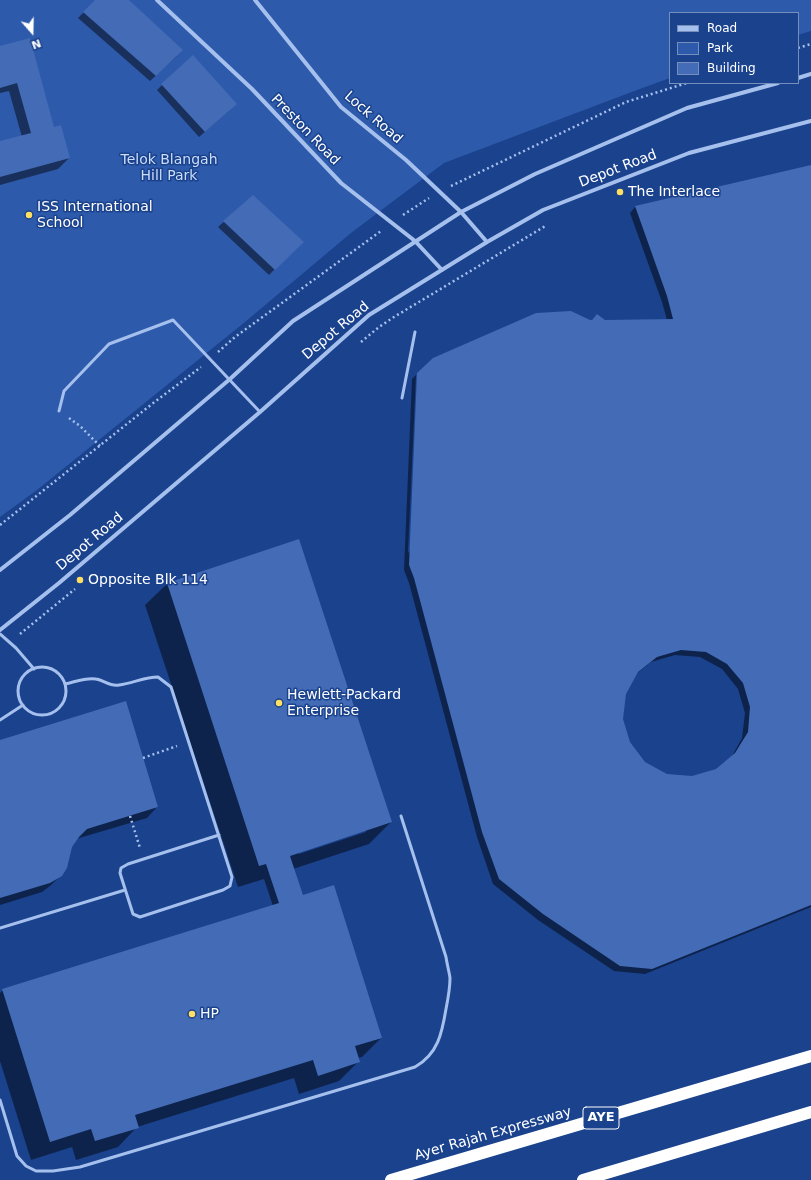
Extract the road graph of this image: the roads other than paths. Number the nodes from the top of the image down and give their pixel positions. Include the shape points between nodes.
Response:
1 (157, 0) edge
2 (255, 0) edge
3 (811, 74) edge
4 (799, 78) edge
5 (774, 84) edge
6 (811, 121) edge
7 (461, 212) junction
8 (415, 241) junction
9 (487, 242) junction
10 (442, 270) junction
11 (415, 332) dead end
12 (230, 379) junction
13 (402, 398) dead end
14 (59, 411) dead end
15 (260, 412) junction
16 (0, 570) edge
17 (0, 630) edge
18 (0, 634) edge
19 (34, 669) junction
20 (65, 684) junction
21 (22, 705) junction
22 (0, 720) edge
23 (401, 816) dead end
24 (218, 835) junction
25 (125, 890) junction
26 (0, 928) edge
27 (811, 1056) edge
28 (0, 1100) edge
29 (811, 1112) edge
30 (391, 1180) edge
31 (583, 1180) edge

1 - 8 street, Preston Road via 252,90 341,183
2 - 7 street, Lock Road via 341,107 406,160
3 - 4 street
5 - 7 street, Depot Road via 686,108 535,174
6 - 9 street, Depot Road via 689,153 543,210
7 - 8 street, Depot Road
7 - 9 street, Lock Road
8 - 10 street, Preston Road
8 - 12 street, Depot Road via 293,321
9 - 10 street, Depot Road
10 - 15 street, Depot Road via 369,315
11 - 13 lane
12 - 14 lane via 173,320 109,344 64,391
12 - 15 lane
12 - 16 street, Depot Road via 70,515
15 - 17 street, Depot Road
18 - 19 lane
19 - 20 lane via 44,667 53,670 61,675
19 - 21 lane via 25,675 19,684 18,695
20 - 21 lane via 66,695 62,705 53,712 42,715 31,713
20 - 24 lane via 97,679 118,686 158,677 171,687
21 - 22 lane
23 - 28 lane via 446,957 450,979 440,1038 424,1062 415,1067 88,1165 53,1171 36,1171 26,1166 17,1156
24 - 25 lane via 121,868 120,874
24 - 25 lane via 232,877 230,886 140,917 133,914
25 - 26 lane
27 - 30 highway, Ayer Rajah Expressway / AYE
29 - 31 highway

